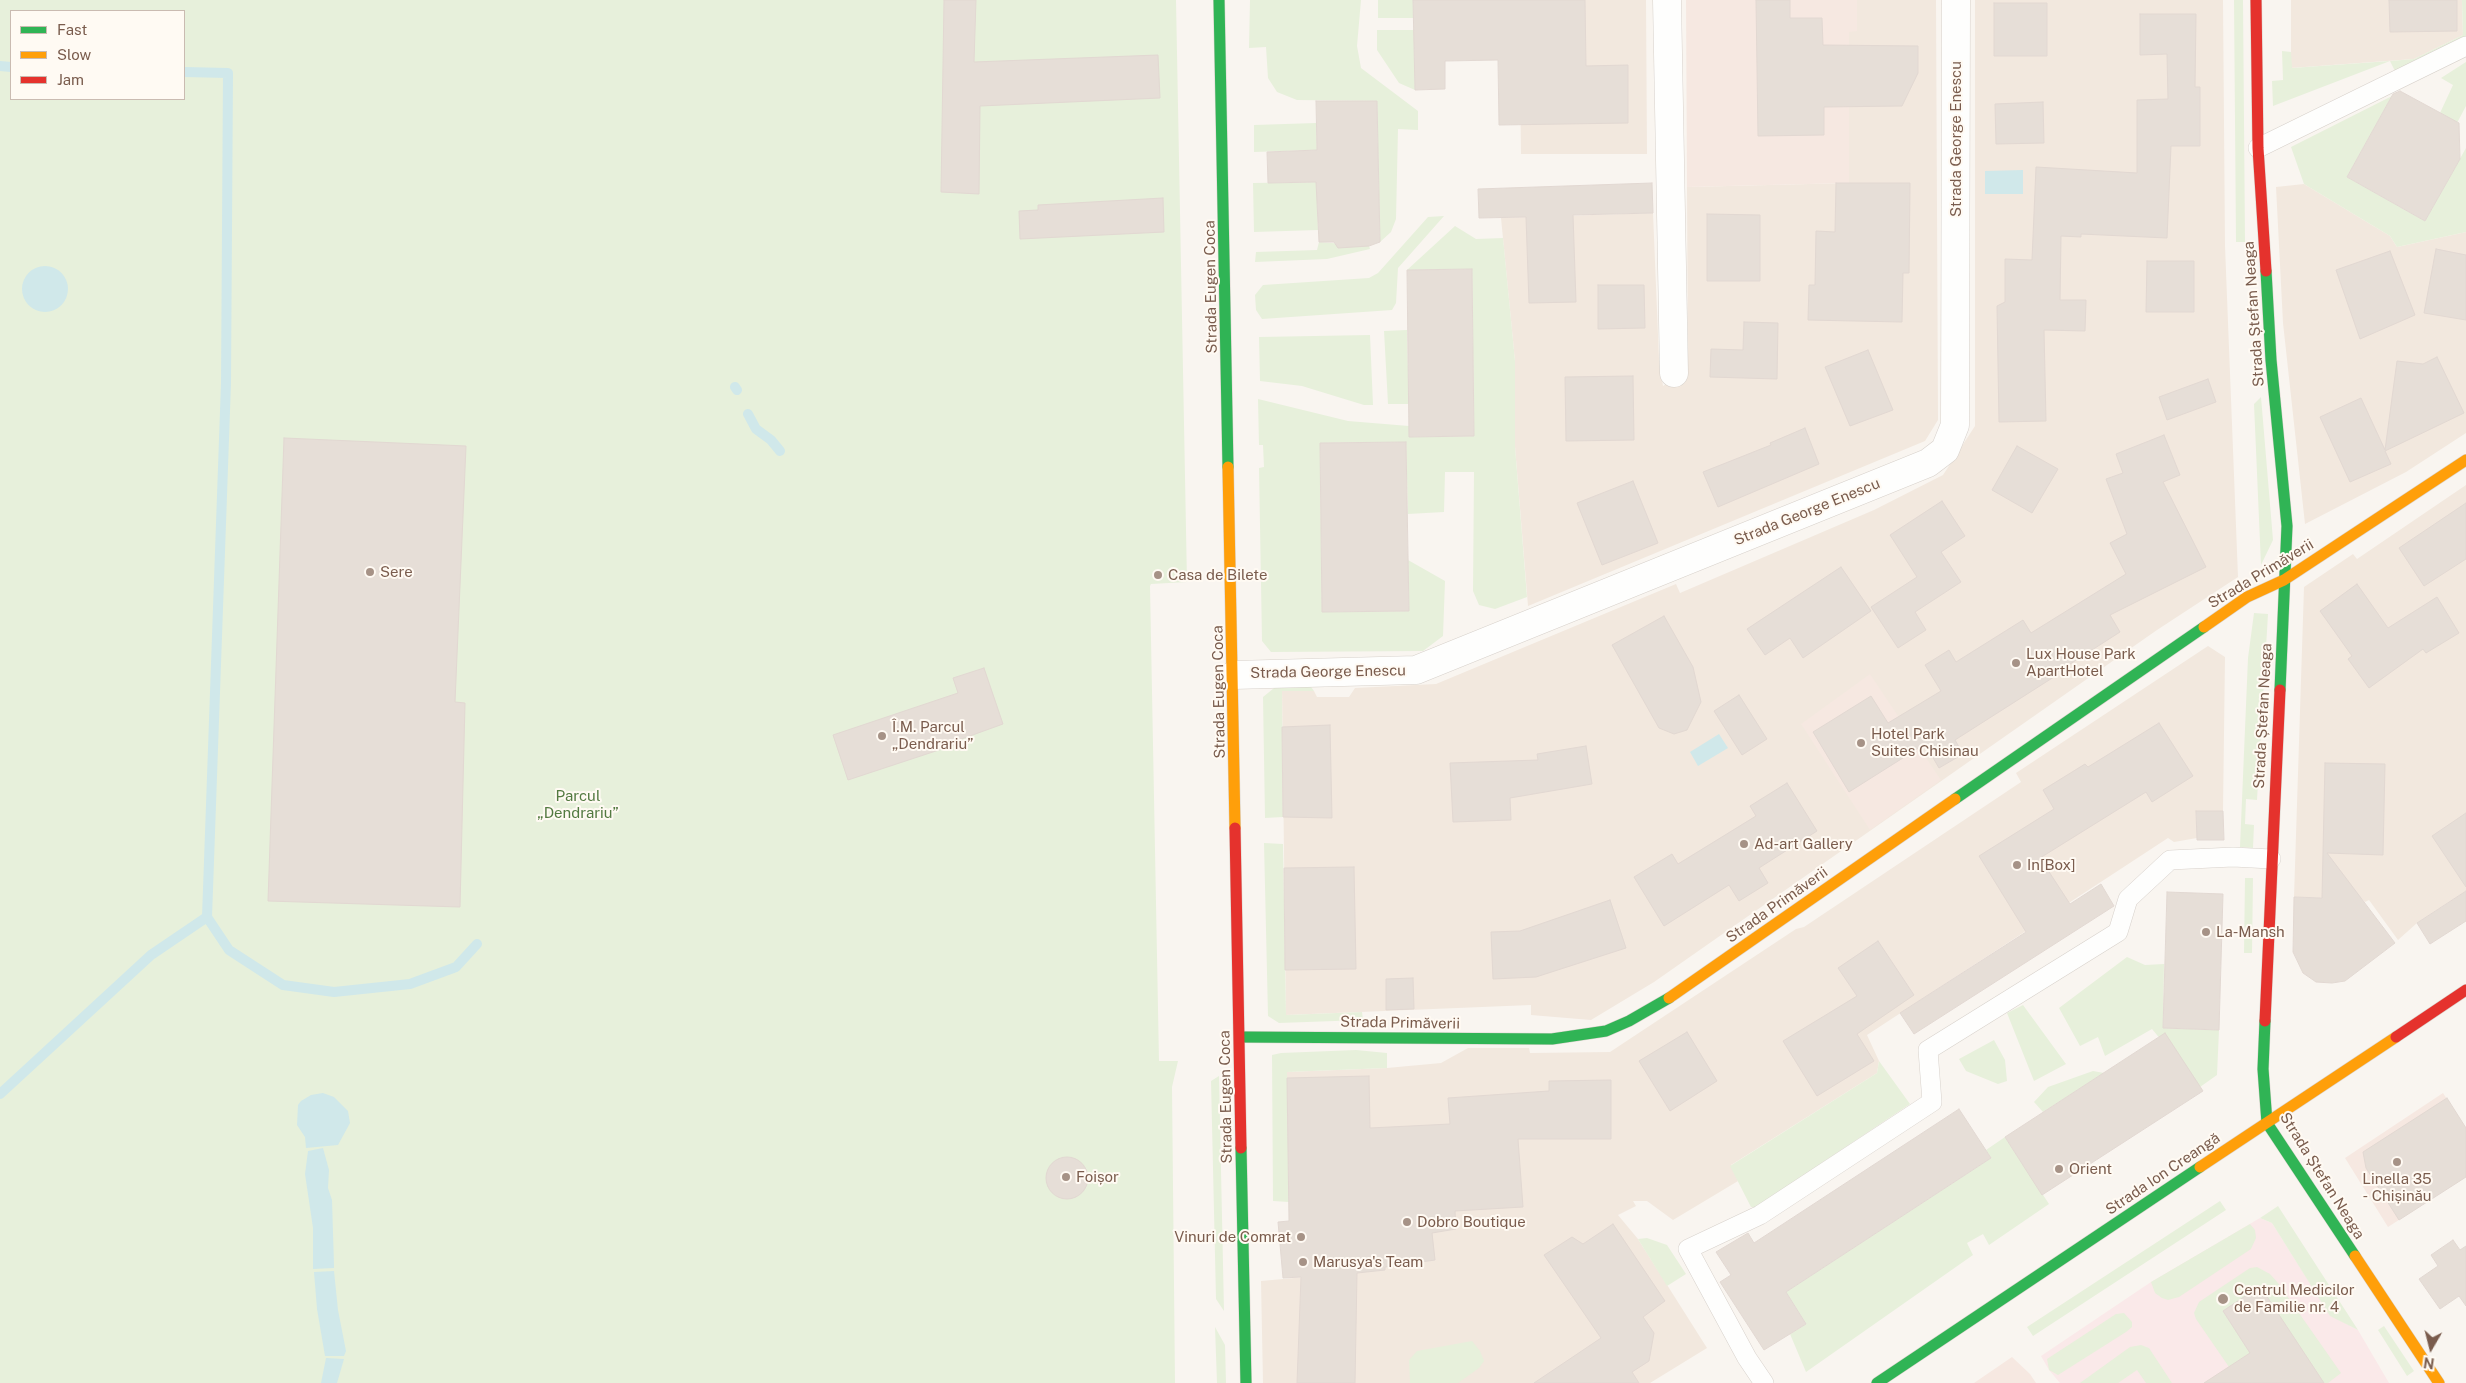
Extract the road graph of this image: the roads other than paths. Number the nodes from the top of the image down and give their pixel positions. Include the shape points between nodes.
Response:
1 (1220, 0) edge
2 (1667, 0) edge
3 (1956, 0) edge
4 (2256, 0) edge
5 (2466, 46) edge
6 (2258, 148) junction
7 (1674, 373) dead end
8 (2466, 460) edge
9 (2284, 580) junction
10 (1234, 675) junction
11 (2271, 859) junction
12 (2466, 990) edge
13 (1240, 1037) junction
14 (2267, 1123) junction
15 (1246, 1383) edge
16 (1764, 1383) edge
17 (1877, 1383) edge
18 (2439, 1383) edge

1 - 10 street, Strada Eugen Coca
2 - 7 street
3 - 10 street, Strada George Enescu via 1956,425 1945,450 1928,463 1416,670
4 - 6 street, Strada Ștefan Neaga
5 - 6 lane
6 - 9 street, Strada Ștefan Neaga via 2271,360 2287,526
8 - 9 street, Strada Primăverii
9 - 11 street, Strada Ștefan Neaga
9 - 13 street, Strada Primăverii via 2247,597 1671,997 1629,1021 1581,1037 1552,1039
10 - 13 street, Strada Eugen Coca
11 - 14 street, Strada Ștefan Neaga via 2263,1069
11 - 16 lane via 2170,860 2128,899 2118,932 1928,1050 1932,1102 1760,1215 1688,1249
12 - 14 street, Strada Ion Creangă
13 - 15 street, Strada Eugen Coca
14 - 17 street, Strada Ion Creangă
14 - 18 street, Strada Ștefan Neaga

